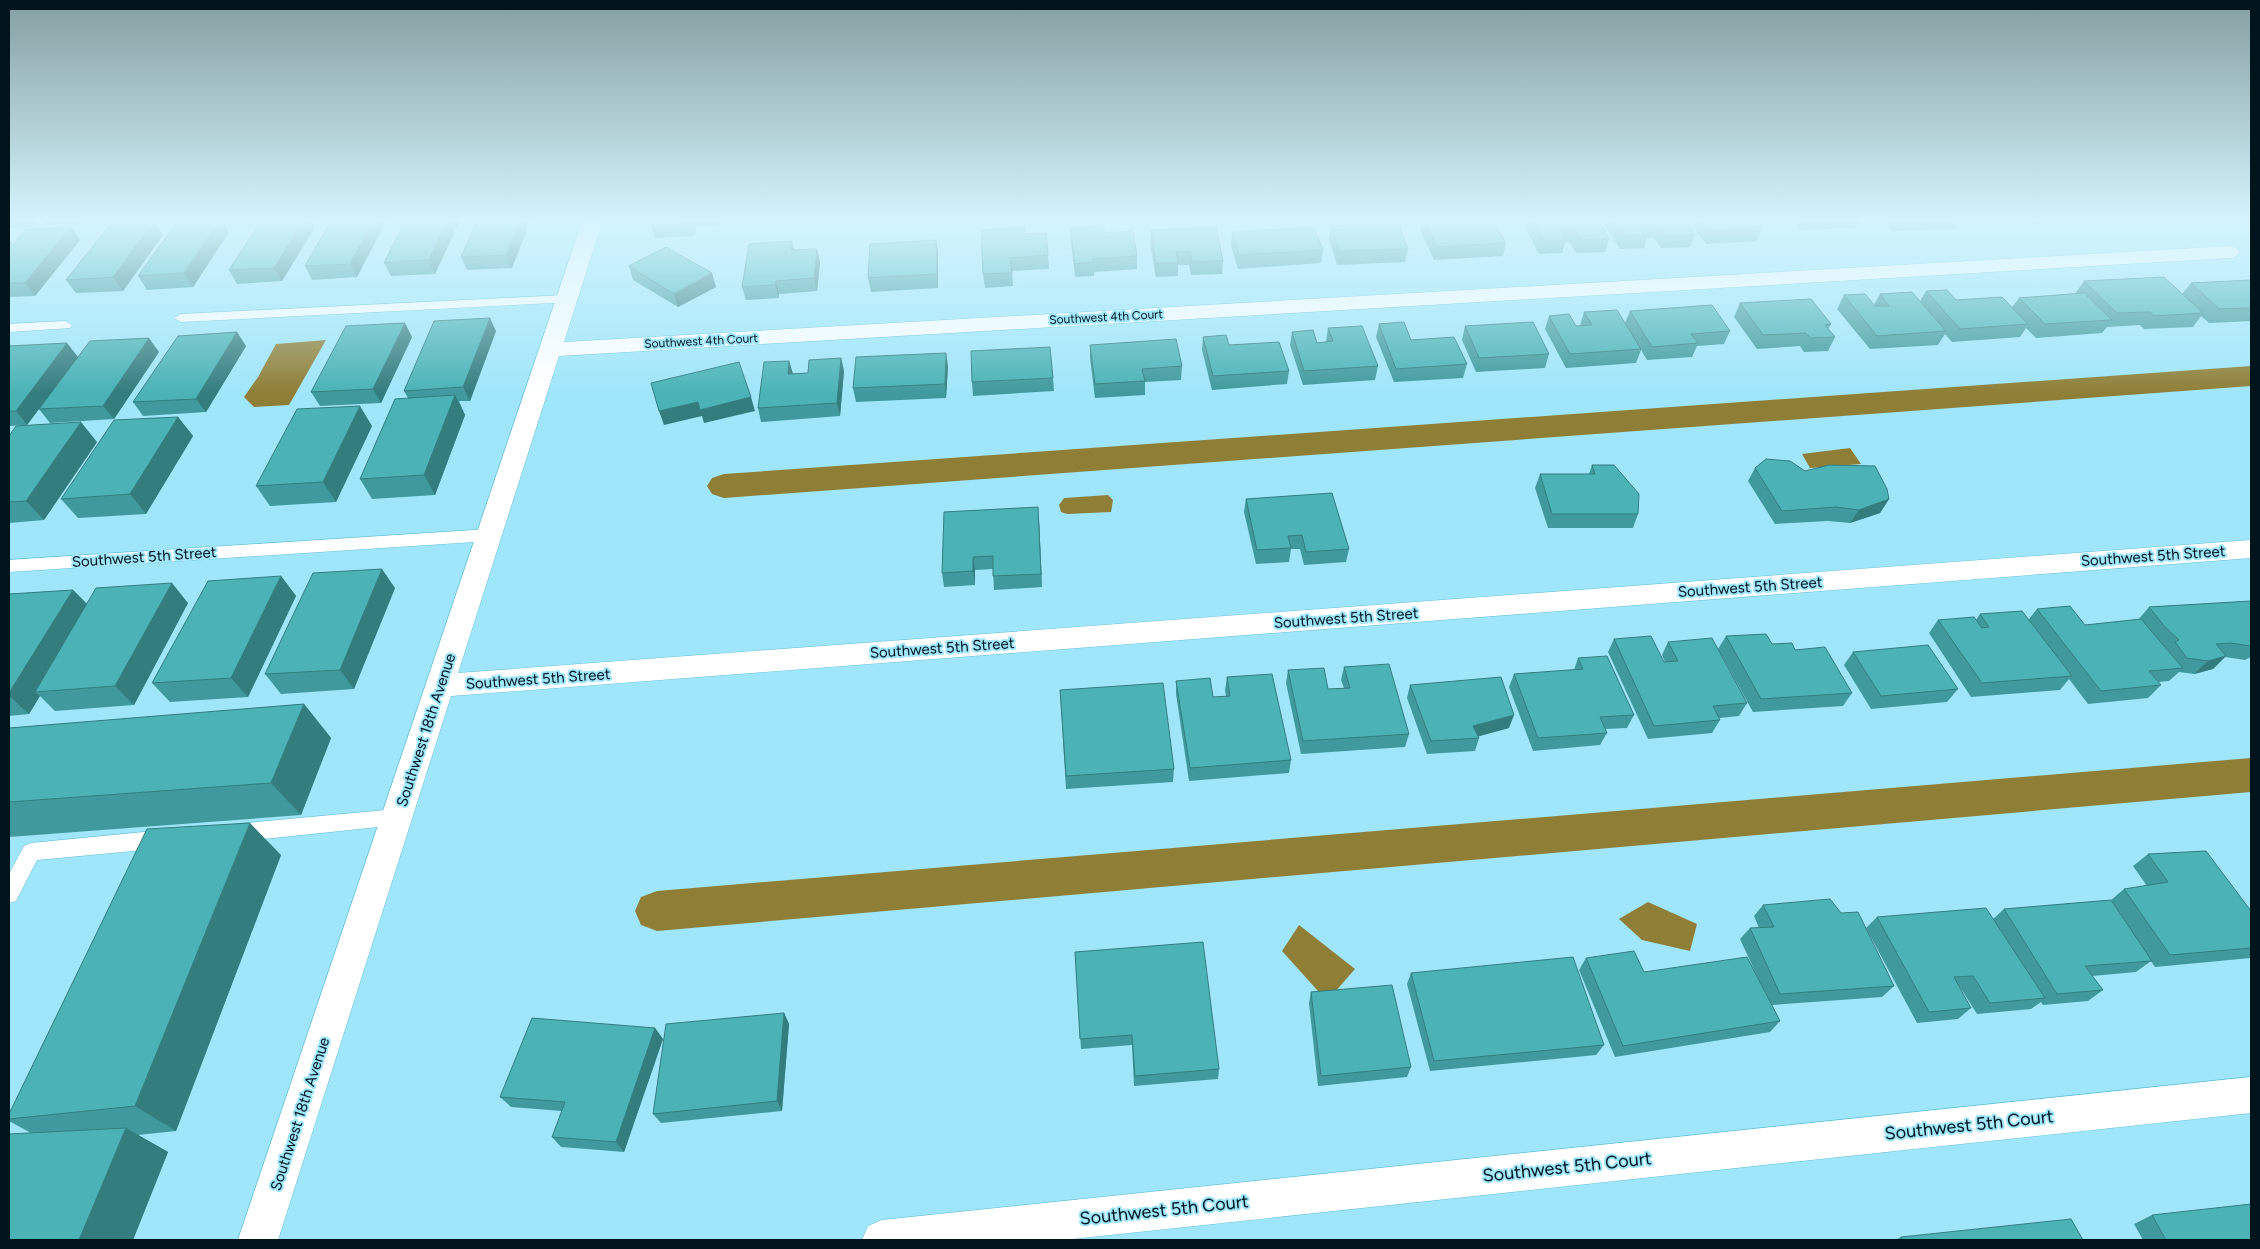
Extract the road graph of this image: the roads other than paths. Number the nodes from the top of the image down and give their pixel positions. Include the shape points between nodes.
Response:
1 (574, 277) edge
2 (1797, 277) edge
3 (567, 299) junction
4 (181, 318) dead end
5 (66, 325) dead end
6 (9, 328) edge
7 (550, 350) junction
8 (490, 534) junction
9 (2251, 549) edge
10 (9, 566) edge
11 (440, 686) junction
12 (397, 817) junction
13 (221, 834) edge
14 (167, 845) edge
15 (9, 894) edge
16 (2251, 1095) edge
17 (258, 1240) edge
18 (882, 1240) edge

1 - 3 street, Southwest 18th Avenue
2 - 7 street, Southwest 4th Court
3 - 4 lane
3 - 7 street, Southwest 18th Avenue
5 - 6 lane
7 - 8 street, Southwest 18th Avenue
8 - 10 lane, Southwest 5th Street
8 - 11 street, Southwest 18th Avenue
9 - 11 street, Southwest 5th Street
11 - 12 street, Southwest 18th Avenue
12 - 13 lane
12 - 17 street, Southwest 18th Avenue
14 - 15 lane via 31,852
16 - 18 street, Southwest 5th Court

